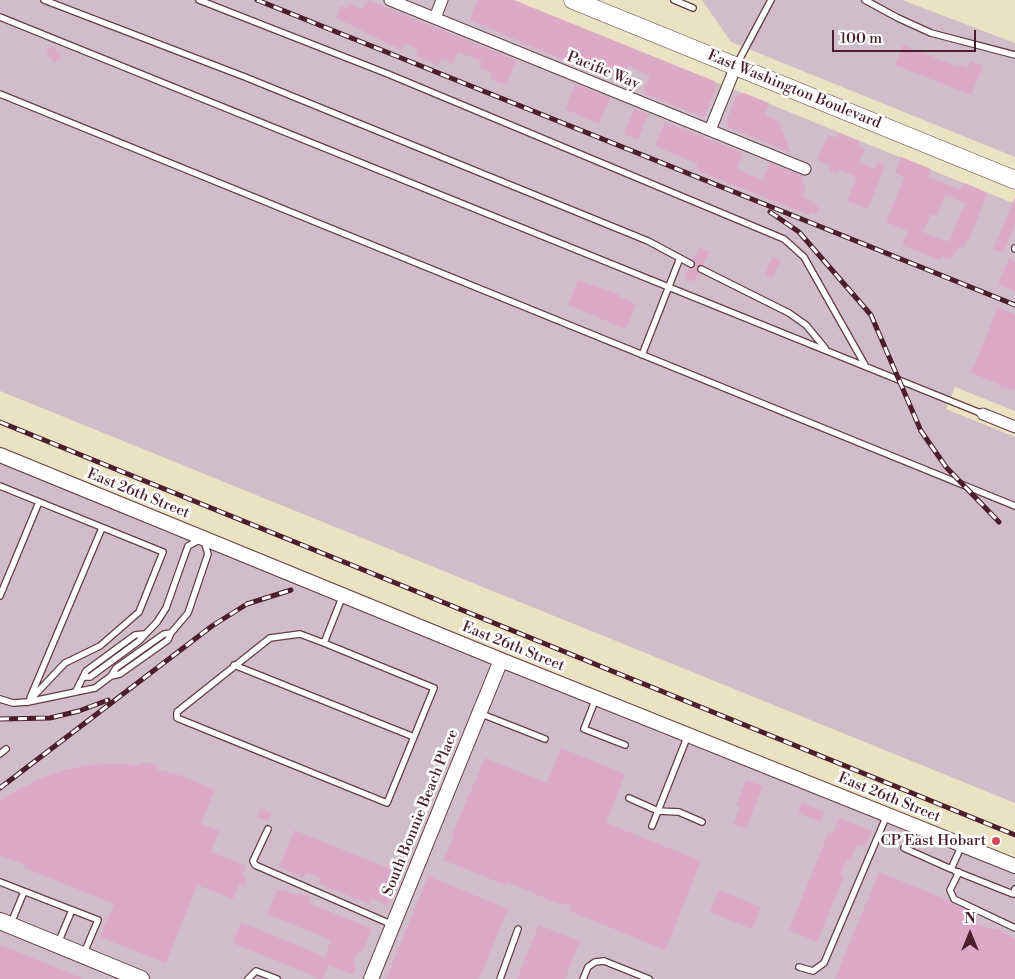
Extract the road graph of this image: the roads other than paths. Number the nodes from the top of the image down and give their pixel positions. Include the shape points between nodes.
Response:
1 (44, 0) edge
2 (199, 0) edge
3 (390, 0) edge
4 (442, 0) edge
5 (573, 0) edge
6 (674, 0) edge
7 (771, 0) edge
8 (865, 0) edge
9 (693, 8) dead end
10 (0, 17) edge
11 (435, 18) junction
12 (1015, 55) edge
13 (736, 66) junction
14 (0, 94) edge
15 (710, 130) junction
16 (806, 169) dead end
17 (1015, 180) edge
18 (680, 258) junction
19 (691, 264) dead end
20 (701, 269) dead end
21 (669, 287) junction
22 (826, 350) junction
23 (642, 355) junction
24 (865, 365) junction
25 (983, 414) joint
26 (1015, 427) edge
27 (0, 455) edge
28 (0, 486) edge
29 (39, 502) junction
30 (1015, 506) edge
31 (102, 528) junction
32 (203, 538) junction
33 (343, 595) junction
34 (0, 596) edge
35 (324, 643) junction
36 (500, 660) junction
37 (234, 665) junction
38 (76, 691) junction
39 (596, 698) junction
40 (0, 699) edge
41 (28, 702) junction
42 (479, 713) junction
43 (688, 735) junction
44 (414, 738) junction
45 (545, 739) dead end
46 (624, 745) dead end
47 (6, 750) dead end
48 (0, 754) edge
49 (628, 798) dead end
50 (658, 811) junction
51 (886, 814) junction
52 (702, 822) dead end
53 (652, 826) dead end
54 (268, 829) dead end
55 (962, 845) junction
56 (904, 848) dead end
57 (1015, 866) edge
58 (951, 869) junction
59 (959, 872) junction
60 (0, 882) edge
61 (24, 892) junction
62 (1014, 893) edge
63 (72, 910) junction
64 (5, 923) edge
65 (393, 925) junction
66 (1015, 928) edge
67 (518, 929) dead end
68 (57, 944) junction
69 (83, 955) junction
70 (799, 967) dead end
71 (141, 979) edge
72 (248, 979) edge
73 (277, 979) edge
74 (371, 979) edge
75 (500, 979) edge
76 (583, 979) edge
77 (649, 979) edge

1 - 18 lane via 380,132 648,241
2 - 24 lane via 388,74 784,238 804,257
3 - 11 street, Pacific Way
4 - 11 street
5 - 13 main road, East Washington Boulevard
6 - 9 lane
7 - 13 lane
8 - 12 lane via 931,33
10 - 21 lane
11 - 15 street, Pacific Way
13 - 15 street
13 - 17 main road, East Washington Boulevard
14 - 23 lane
15 - 16 street, Pacific Way
18 - 19 lane
18 - 21 lane
20 - 22 lane via 789,313 806,325
21 - 22 lane
21 - 23 lane
22 - 24 lane
23 - 30 lane
24 - 25 lane
25 - 26 street
27 - 32 street, East 26th Street
28 - 29 lane
29 - 31 lane
29 - 34 lane
31 - 41 lane
31 - 41 lane via 163,552 139,612 100,646 65,663
32 - 33 street, East 26th Street
32 - 38 lane via 188,546 162,616 144,634 135,636 86,671
32 - 38 lane via 208,554 188,613 171,633 164,634 116,668 95,688
33 - 35 lane
33 - 36 street, East 26th Street
35 - 37 lane via 300,634 270,638
35 - 44 lane via 434,688
36 - 39 street, East 26th Street
36 - 42 street, South Bonnie Beach Place
37 - 44 lane
37 - 44 lane via 177,712 177,718 387,803
38 - 41 lane
39 - 43 street, East 26th Street
39 - 46 lane via 584,729
40 - 41 lane
42 - 45 lane
42 - 65 street, South Bonnie Beach Place
43 - 50 lane
43 - 51 street, East 26th Street
47 - 48 lane
49 - 50 lane
50 - 52 lane via 679,812
50 - 53 lane
51 - 55 street, East 26th Street
51 - 70 lane via 824,963 812,971
54 - 65 lane via 253,861 255,866
55 - 57 street, East 26th Street
55 - 58 lane
56 - 58 lane
58 - 59 lane
59 - 62 lane
59 - 66 lane via 950,890 954,899
60 - 61 lane
61 - 63 lane
61 - 64 lane
63 - 68 lane
63 - 69 lane via 98,920
64 - 68 main road
65 - 74 street, South Bonnie Beach Place
67 - 75 lane
68 - 69 main road
69 - 71 main road
72 - 73 lane via 256,971
76 - 77 lane via 588,967 604,961

